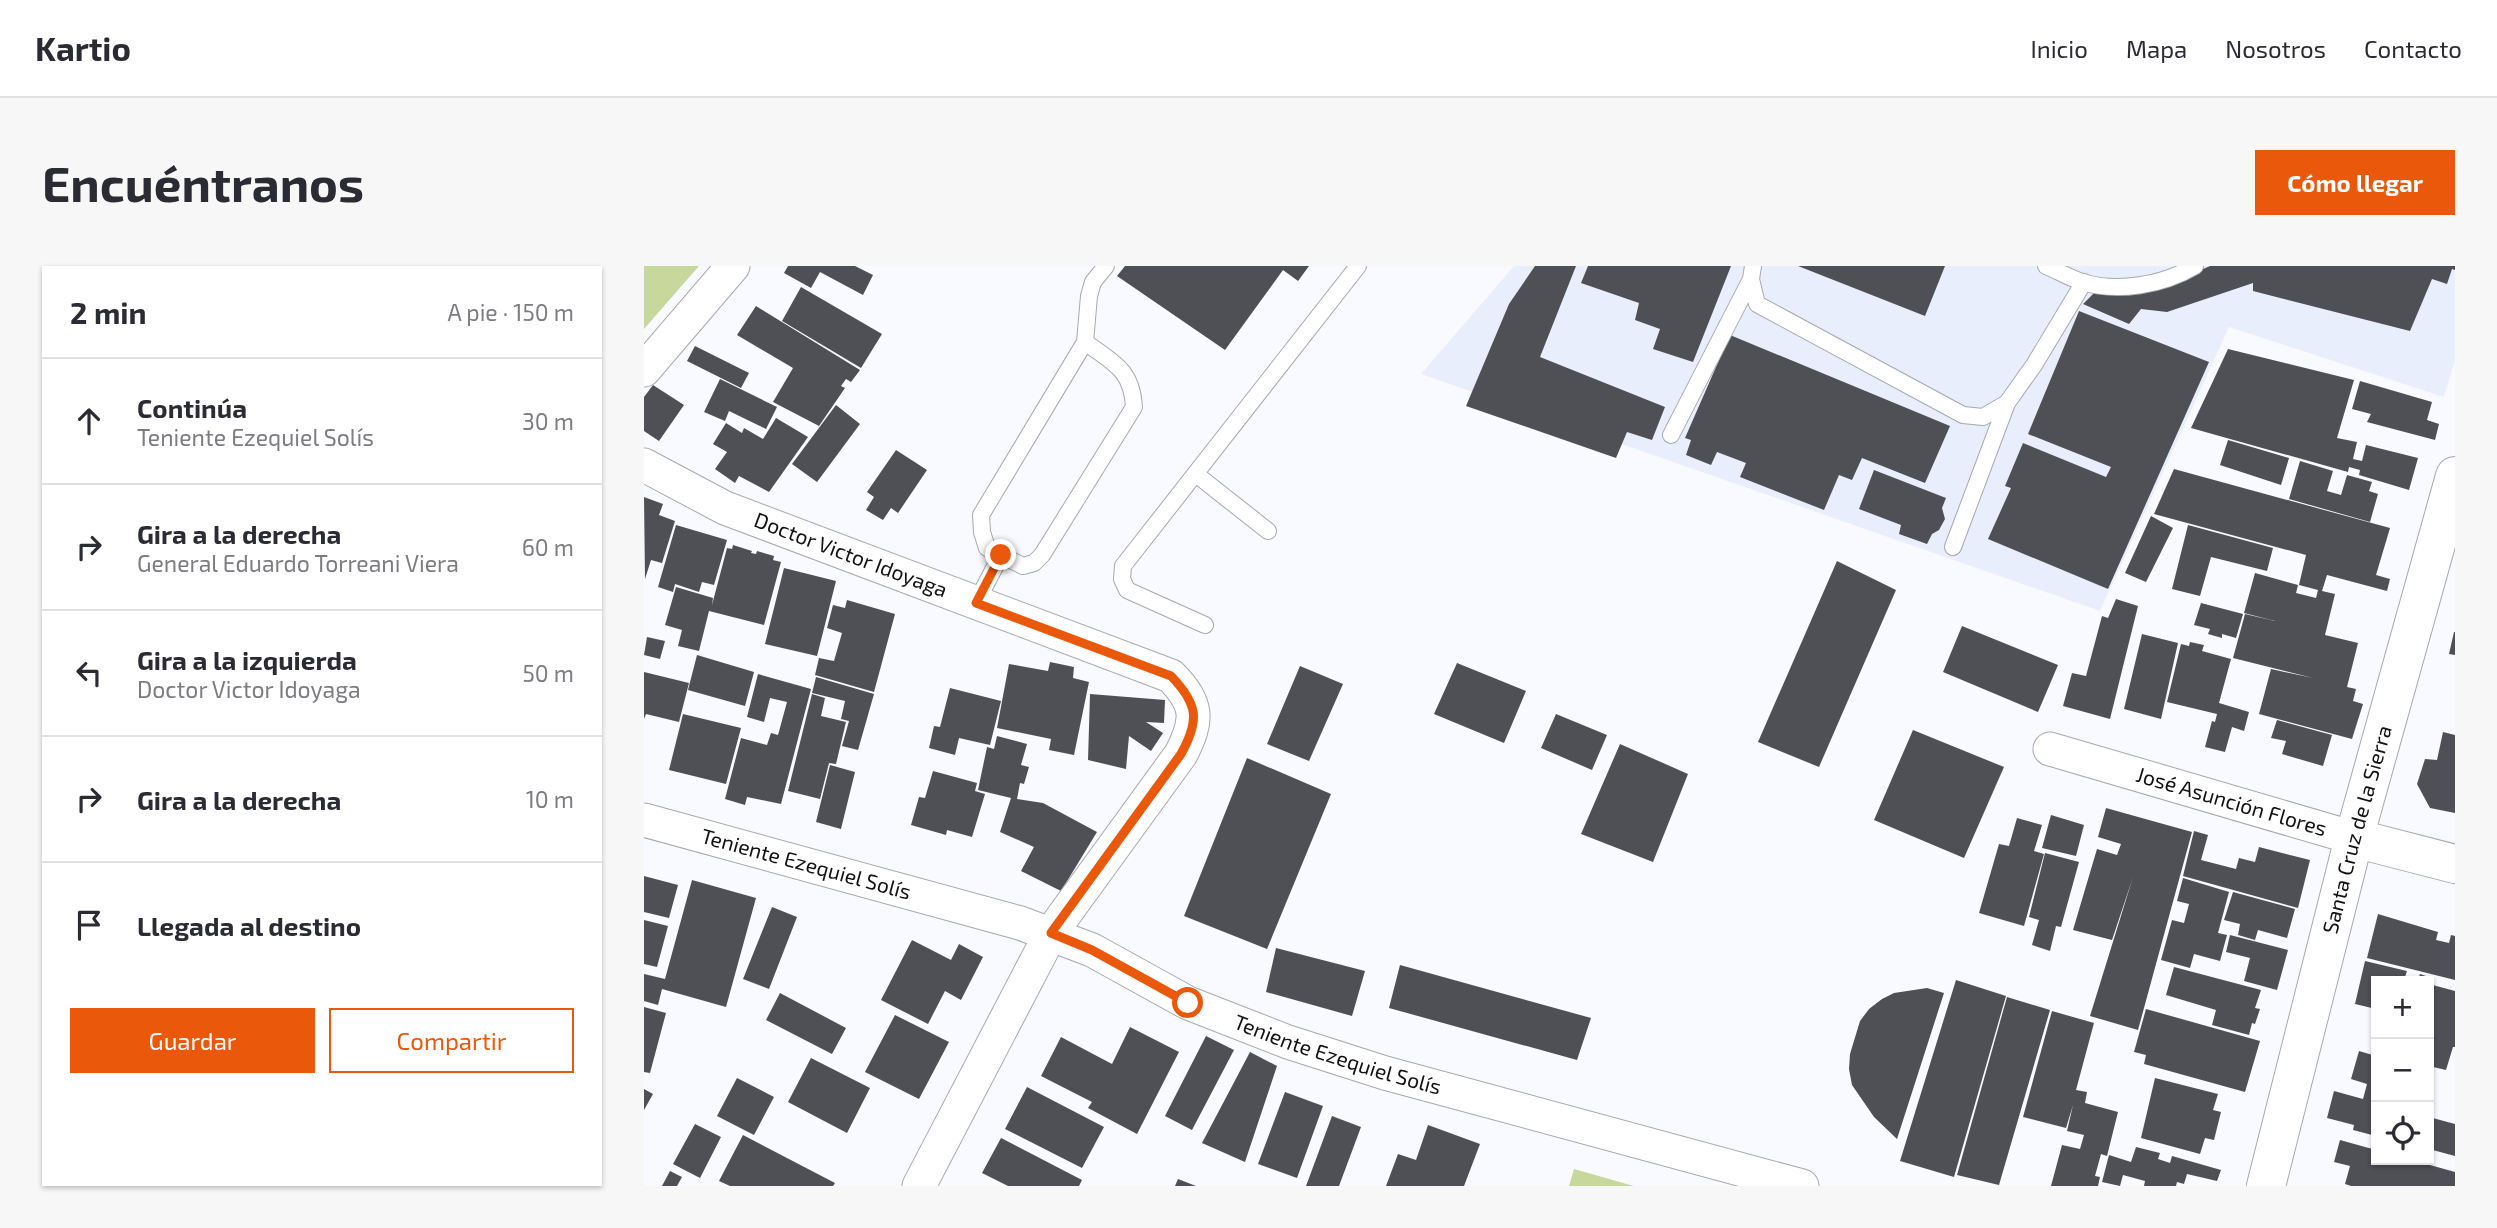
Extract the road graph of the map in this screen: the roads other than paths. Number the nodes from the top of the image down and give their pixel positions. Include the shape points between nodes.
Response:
1 (733, 266) edge
2 (1106, 266) edge
3 (1358, 266) edge
4 (2046, 266) edge
5 (2195, 266) edge
6 (1752, 273) edge
7 (2084, 282) junction
8 (1085, 342) junction
9 (644, 370) edge
10 (2007, 403) junction
11 (1671, 435) dead end
12 (644, 465) edge
13 (1197, 475) junction
14 (2455, 476) edge
15 (1268, 531) dead end
16 (1953, 547) dead end
17 (1001, 555) junction
18 (976, 603) junction
19 (1205, 625) dead end
20 (2050, 749) dead end
21 (644, 820) edge
22 (2354, 838) junction
23 (2455, 864) edge
24 (1051, 933) junction
25 (919, 1186) edge
26 (1802, 1186) edge
27 (2266, 1186) edge

1 - 9 street
2 - 8 lane via 1089,296
3 - 13 lane
4 - 7 lane
5 - 7 lane via 2133,288
6 - 10 lane via 1757,304 1963,415 1983,417
6 - 11 lane
7 - 10 lane
8 - 17 lane via 981,515 987,548
8 - 17 lane via 1122,370 1133,389 1134,407 1042,555 1023,566
10 - 16 lane
12 - 18 street, Doctor Victor Idoyaga via 725,508
13 - 15 lane
13 - 19 lane via 1124,566 1122,579 1127,590
14 - 22 street, Santa Cruz de la Sierra
17 - 18 lane
18 - 24 street, Doctor Victor Idoyaga via 1171,676 1189,694 1194,718 1181,754
20 - 22 street, José Asunción Flores
21 - 24 street, Teniente Ezequiel Solís
22 - 23 street, José Asunción Flores
22 - 27 street, Santa Cruz de la Sierra
24 - 25 street
24 - 26 street, Teniente Ezequiel Solís via 1092,950 1188,1003 1288,1042 1385,1073

